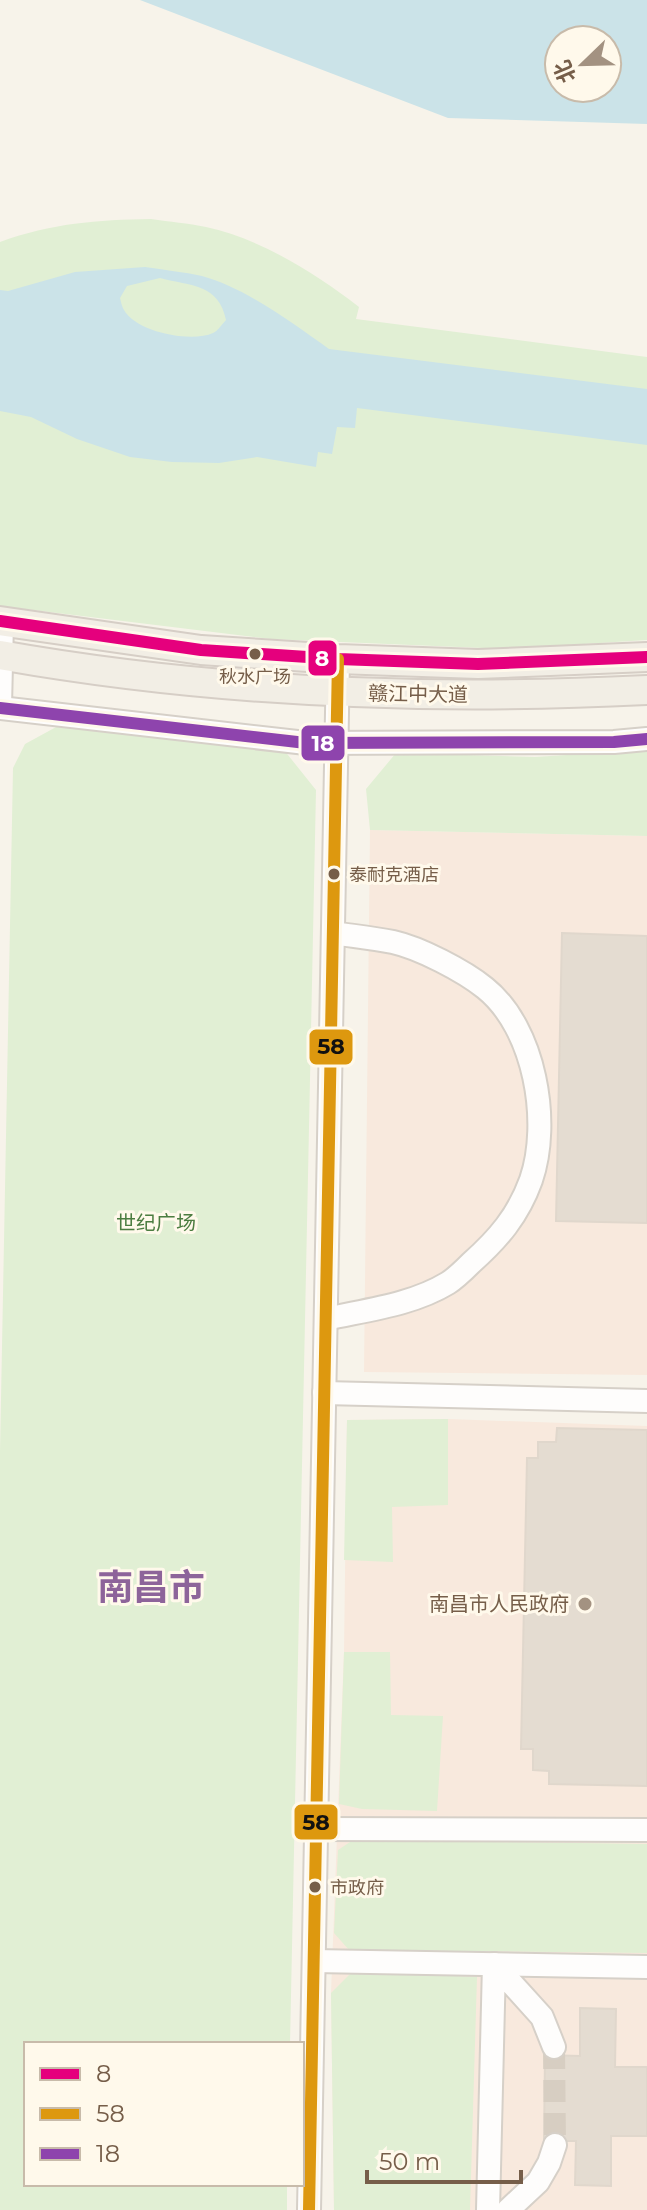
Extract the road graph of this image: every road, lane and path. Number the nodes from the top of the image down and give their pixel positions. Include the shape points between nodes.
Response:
1 (1, 622) edge
2 (0, 655) edge
3 (647, 657) edge
4 (338, 659) junction
5 (647, 690) edge
6 (337, 692) junction
7 (0, 707) edge
8 (647, 739) edge
9 (336, 743) junction
10 (333, 933) junction
11 (326, 1319) junction
12 (324, 1393) junction
13 (647, 1401) edge
14 (316, 1829) junction
15 (647, 1830) edge
16 (314, 1961) junction
17 (494, 1964) junction
18 (647, 1967) edge
19 (554, 2047) tunnel mouth
20 (555, 2145) tunnel mouth
21 (309, 2210) edge
22 (488, 2210) edge
23 (508, 2210) edge

1 - 2 street
1 - 4 main road, 赣江中大道 via 201,650
2 - 6 main road, 赣江中大道 via 84,670
2 - 7 street
3 - 4 main road, 赣江中大道 via 478,664
4 - 6 street
5 - 6 main road, 赣江中大道 via 459,696
6 - 9 street
7 - 9 street
8 - 9 street
9 - 10 street
10 - 11 street
10 - 11 street via 396,943 448,964 487,989 514,1021 532,1063 539,1111 531,1179 503,1233 449,1282 415,1299
11 - 12 street
12 - 13 street
12 - 14 street
14 - 15 street
14 - 16 street
16 - 17 street
16 - 21 street
17 - 18 street
17 - 19 street via 542,2017
17 - 22 street
20 - 23 street via 538,2182

